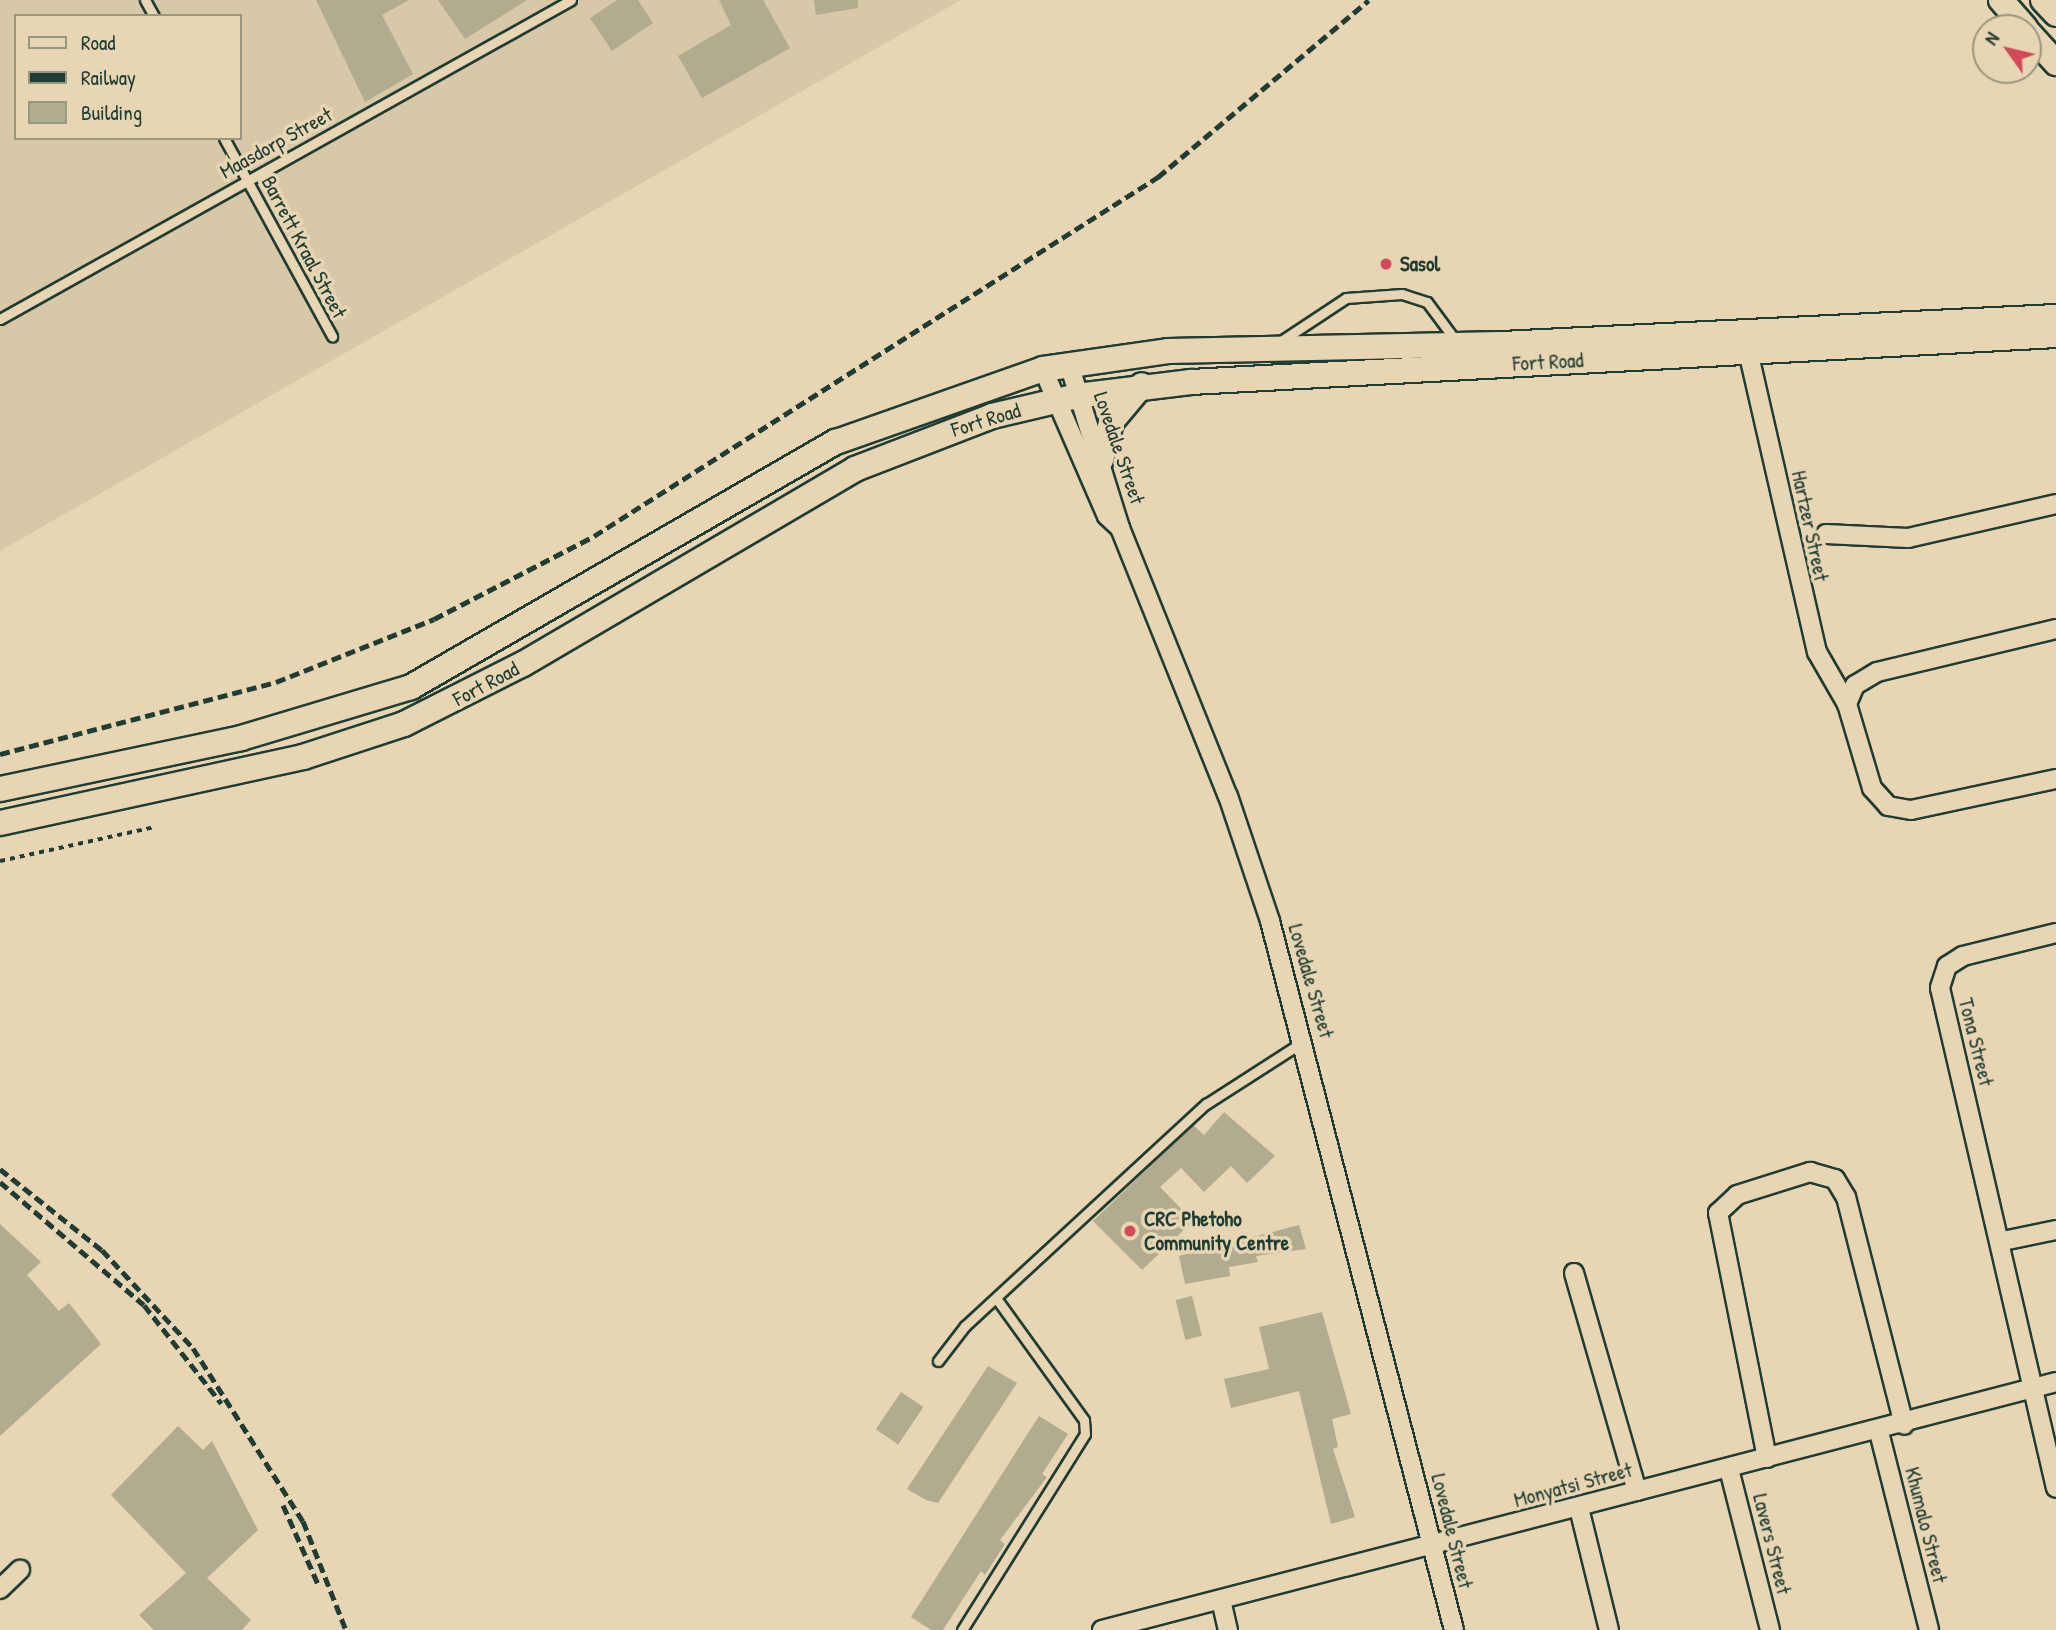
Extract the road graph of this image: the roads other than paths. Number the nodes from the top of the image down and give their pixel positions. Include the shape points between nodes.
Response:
1 (571, 0) edge
2 (2001, 0) edge
3 (2043, 0) edge
4 (2013, 14) edge
5 (2056, 14) edge
6 (2042, 48) edge
7 (2056, 63) edge
8 (225, 140) edge
9 (247, 179) junction
10 (2056, 299) edge
11 (2056, 317) edge
12 (0, 319) edge
13 (1980, 320) junction
14 (2056, 335) edge
15 (332, 336) dead end
16 (1459, 346) junction
17 (1271, 347) junction
18 (1748, 351) junction
19 (1069, 363) junction
20 (1043, 369) junction
21 (1142, 386) junction
22 (1066, 398) junction
23 (1101, 460) junction
24 (2056, 504) edge
25 (1120, 528) junction
26 (1826, 534) dead end
27 (2056, 629) edge
28 (1847, 704) junction
29 (298, 724) junction
30 (303, 757) junction
31 (2056, 779) edge
32 (0, 789) edge
33 (0, 822) edge
34 (2056, 933) edge
35 (1305, 1040) junction
36 (2056, 1230) edge
37 (2003, 1241) junction
38 (1574, 1273) dead end
39 (996, 1298) junction
40 (938, 1361) dead end
41 (2056, 1382) edge
42 (2031, 1389) junction
43 (1904, 1424) junction
44 (1879, 1432) junction
45 (1767, 1458) junction
46 (1729, 1469) junction
47 (2056, 1488) edge
48 (1637, 1492) junction
49 (1579, 1508) junction
50 (1433, 1544) junction
51 (20, 1570) dead end
52 (0, 1589) edge
53 (1221, 1600) junction
54 (962, 1630) edge
55 (1102, 1630) edge
56 (1228, 1630) edge
57 (1454, 1630) edge
58 (1609, 1630) edge
59 (1770, 1630) edge
60 (1929, 1630) edge

1 - 9 lane, Maasdorp Street
2 - 4 main road
3 - 5 main road
6 - 7 main road
8 - 9 lane, Barrett Kraal Street
9 - 12 lane, Maasdorp Street
9 - 15 lane, Barrett Kraal Street
10 - 13 main road
11 - 13 main road, Fort Road
13 - 16 main road, Fort Road
14 - 18 main road, Fort Road
16 - 17 main road, Fort Road
16 - 17 lane via 1427,302 1402,294 1346,298
17 - 19 main road, Fort Road
18 - 21 main road, Fort Road
18 - 28 street, Hartzer Street via 1816,652
19 - 20 main road, Fort Road
19 - 22 street, Lovedale Street
20 - 22 street
20 - 29 main road, Fort Road via 836,442 459,664 386,697
21 - 22 main road, Fort Road
21 - 23 main road via 1111,422
22 - 23 street, Lovedale Street
22 - 25 street via 1107,516
22 - 30 main road, Fort Road via 926,439 855,469 454,702
23 - 25 street, Lovedale Street
24 - 26 street, Hartzer Street via 1908,538
25 - 35 street, Lovedale Street via 1228,796
27 - 28 street via 1877,672 1855,685
28 - 31 street, Hartzer Street via 1872,788 1888,806 1912,810
29 - 30 main road
29 - 32 main road, Fort Road
30 - 33 main road, Fort Road
34 - 37 street, Tona Street via 1963,956 1942,977 1942,1002
35 - 39 lane via 1206,1104
35 - 50 street, Lovedale Street
36 - 37 street
37 - 42 street, Tona Street
38 - 48 street
39 - 40 lane
39 - 54 lane via 1084,1420 1085,1434
41 - 42 street, Monyatsi Street
42 - 43 street, Monyatsi Street
42 - 47 street, Tona Street
43 - 44 street, Monyatsi Street
43 - 45 street via 1846,1197 1835,1179 1810,1172 1737,1195 1718,1213
44 - 45 street, Monyatsi Street
44 - 60 street, Khumalo Street
45 - 46 street, Monyatsi Street
46 - 48 street, Monyatsi Street
46 - 59 street, Lavers Street
48 - 49 street, Monyatsi Street
49 - 50 street, Monyatsi Street
49 - 58 street
50 - 53 street, Monyatsi Street
50 - 57 street, Lovedale Street
51 - 52 street
53 - 55 street, Monyatsi Street
53 - 56 street

